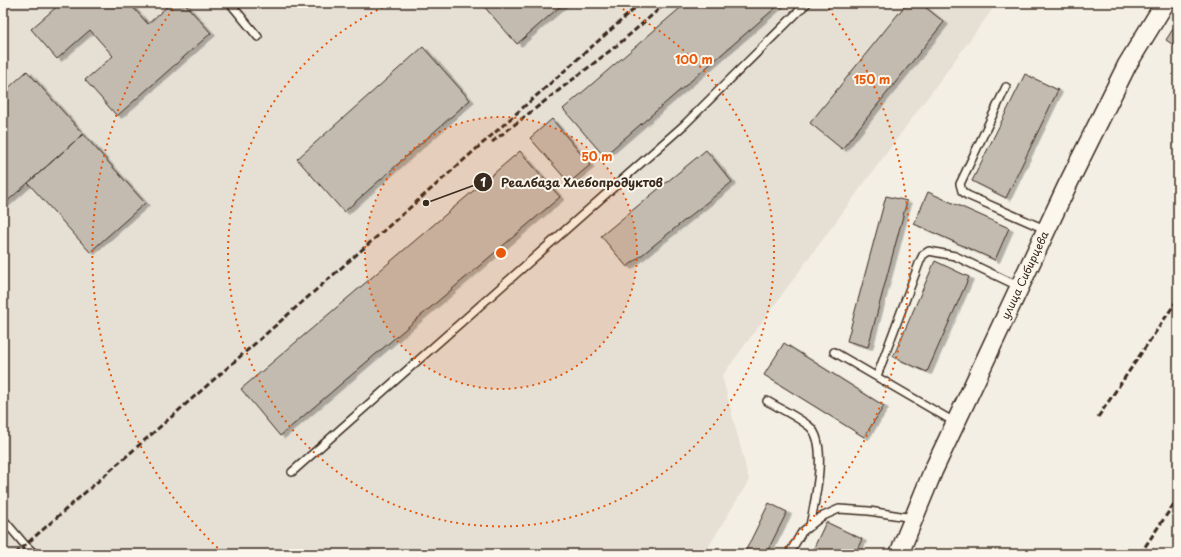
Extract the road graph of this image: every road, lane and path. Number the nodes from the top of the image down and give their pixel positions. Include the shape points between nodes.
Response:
1 (230, 3) edge
2 (807, 3) edge
3 (1165, 3) edge
4 (258, 37) dead end
5 (1006, 87) dead end
6 (1047, 230) junction
7 (1020, 287) junction
8 (834, 352) dead end
9 (877, 376) junction
10 (767, 401) dead end
11 (956, 423) junction
12 (292, 472) dead end
13 (914, 518) junction
14 (3, 519) edge
15 (810, 526) junction
16 (35, 554) edge
17 (789, 554) edge
18 (898, 554) edge

1 - 4 lane
2 - 12 lane via 684,125
3 - 6 street, улица Сибирцева via 1127,65
5 - 6 lane via 960,184 962,191
6 - 7 street, улица Сибирцева
7 - 9 lane via 955,256 929,250 920,261
7 - 11 street, улица Сибирцева
8 - 9 lane
9 - 11 lane
10 - 15 lane via 810,428 817,438 820,460
11 - 13 street, улица Сибирцева
13 - 15 lane via 869,511 839,510 821,517
13 - 18 street, улица Сибирцева
14 - 16 lane
15 - 17 lane via 802,532

